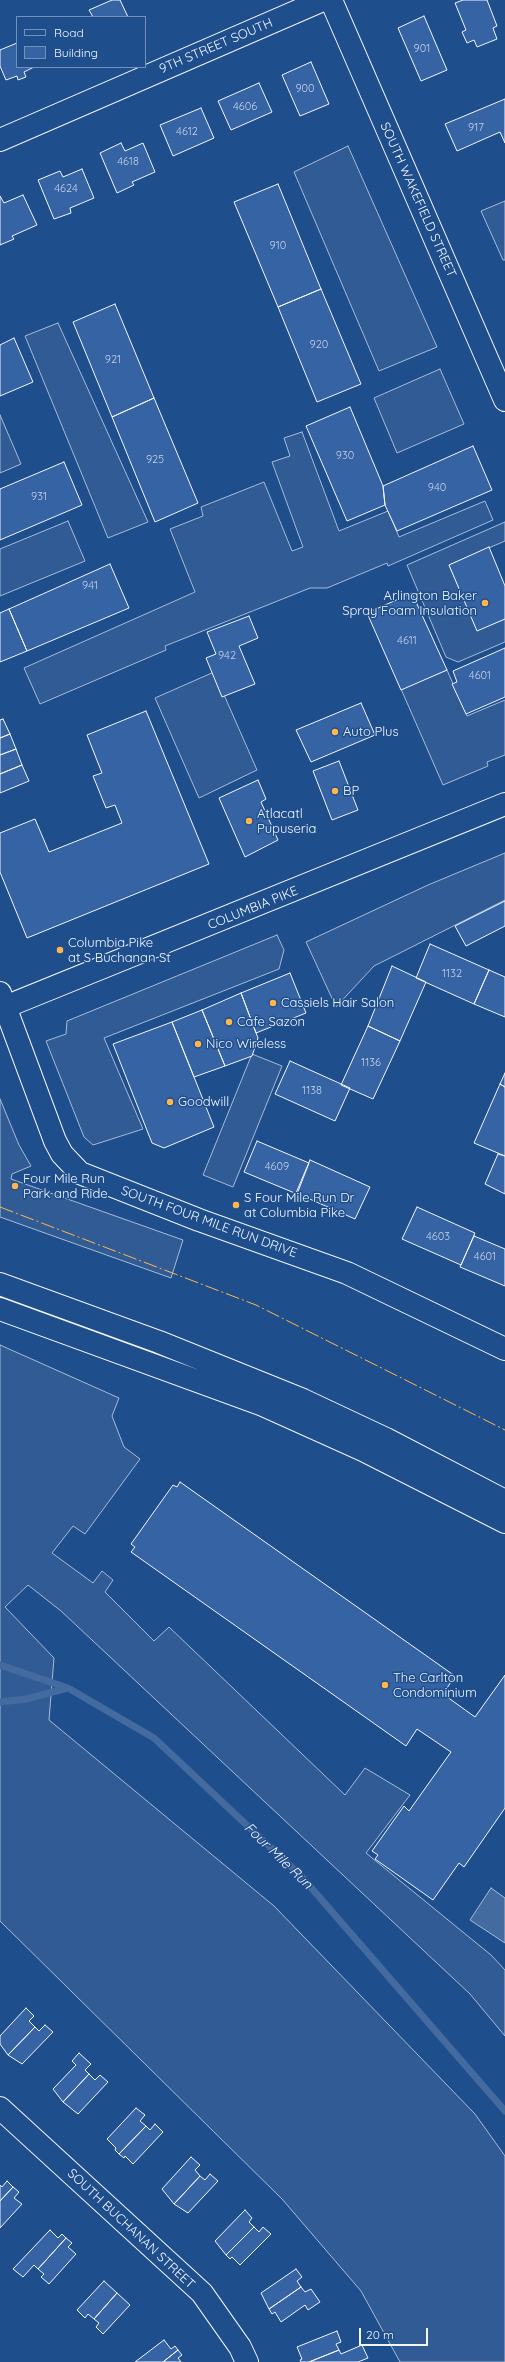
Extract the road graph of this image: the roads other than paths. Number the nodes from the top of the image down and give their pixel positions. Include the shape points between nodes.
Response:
1 (323, 0) edge
2 (332, 0) edge
3 (0, 140) edge
4 (505, 400) edge
5 (505, 804) edge
6 (2, 1003) edge
7 (0, 1284) edge
8 (0, 1309) edge
9 (505, 1349) edge
10 (505, 1501) edge
11 (505, 1522) edge
12 (0, 2108) edge
13 (247, 2362) edge

1 - 3 street, 9TH STREET SOUTH
2 - 4 street, SOUTH WAKEFIELD STREET
5 - 6 street, COLUMBIA PIKE
6 - 9 street, SOUTH FOUR MILE RUN DRIVE via 55,1140 62,1154 80,1173 199,1220 347,1273
7 - 10 street via 159,1342 303,1400 386,1439
8 - 11 street via 263,1405 363,1450
12 - 13 street, SOUTH BUCHANAN STREET via 202,2293 240,2347

